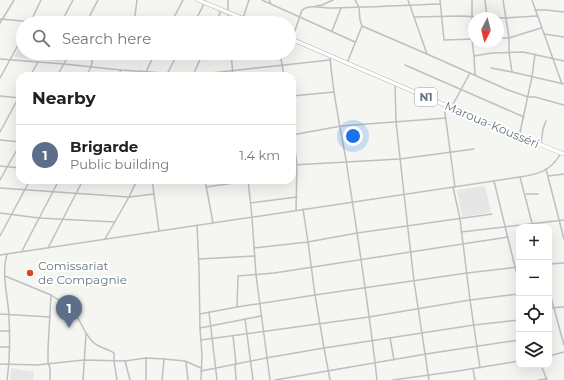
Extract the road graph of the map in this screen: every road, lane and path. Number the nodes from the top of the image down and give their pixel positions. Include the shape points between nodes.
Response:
1 (14, 0) edge
2 (41, 0) edge
3 (73, 0) edge
4 (98, 0) edge
5 (137, 0) edge
6 (183, 0) edge
7 (198, 0) edge
8 (228, 0) edge
9 (249, 0) edge
10 (262, 0) edge
11 (269, 0) edge
12 (333, 0) edge
13 (355, 0) edge
14 (408, 0) edge
15 (440, 0) edge
16 (472, 0) edge
17 (485, 0) edge
18 (503, 0) edge
19 (532, 0) edge
20 (205, 1) edge
21 (271, 4) junction
22 (440, 4) junction
23 (410, 5) junction
24 (314, 6) junction
25 (358, 7) junction
26 (341, 8) junction
27 (221, 9) junction
28 (535, 10) junction
29 (228, 12) junction
30 (472, 12) edge
31 (486, 12) edge
32 (564, 12) edge
33 (33, 16) edge
34 (65, 16) edge
35 (90, 16) edge
36 (135, 16) edge
37 (175, 16) edge
38 (198, 16) edge
39 (218, 16) edge
40 (228, 16) edge
41 (237, 16) edge
42 (243, 16) edge
43 (441, 16) junction
44 (468, 16) edge
45 (537, 16) junction
46 (300, 17) junction
47 (414, 17) junction
48 (506, 18) junction
49 (1, 19) edge
50 (16, 21) edge
51 (0, 23) edge
52 (296, 26) edge
53 (362, 26) junction
54 (541, 28) junction
55 (332, 31) junction
56 (544, 34) junction
57 (564, 37) edge
58 (504, 38) edge
59 (509, 38) junction
60 (468, 39) edge
61 (296, 42) edge
62 (356, 42) junction
63 (474, 48) edge
64 (16, 49) edge
65 (509, 52) junction
66 (427, 54) junction
67 (535, 54) junction
68 (474, 56) junction
69 (330, 58) junction
70 (0, 59) edge
71 (553, 59) junction
72 (10, 60) junction
73 (66, 60) edge
74 (92, 60) edge
75 (152, 60) edge
76 (174, 60) edge
77 (201, 60) edge
78 (231, 60) edge
79 (281, 60) edge
80 (564, 61) edge
81 (38, 62) junction
82 (347, 63) junction
83 (64, 64) junction
84 (282, 65) junction
85 (405, 65) dead end
86 (91, 67) junction
87 (491, 68) dead end
88 (121, 70) joint
89 (232, 70) junction
90 (32, 72) edge
91 (59, 72) edge
92 (88, 72) edge
93 (141, 72) joint
94 (146, 72) joint
95 (168, 72) edge
96 (195, 72) edge
97 (219, 72) edge
98 (283, 72) edge
99 (512, 72) junction
100 (470, 74) junction
101 (475, 75) junction
102 (532, 77) junction
103 (0, 78) edge
104 (395, 84) junction
105 (563, 84) edge
106 (462, 89) junction
107 (334, 92) junction
108 (0, 96) edge
109 (296, 96) edge
110 (528, 97) junction
111 (16, 98) edge
112 (16, 103) edge
113 (443, 104) junction
114 (564, 105) edge
115 (451, 108) junction
116 (524, 117) junction
117 (446, 118) junction
118 (546, 121) dead end
119 (396, 122) junction
120 (340, 126) junction
121 (0, 132) edge
122 (296, 134) edge
123 (519, 136) junction
124 (0, 140) edge
125 (16, 142) edge
126 (541, 146) junction
127 (474, 149) dead end
128 (16, 151) edge
129 (450, 153) junction
130 (563, 153) edge
131 (296, 158) edge
132 (400, 159) junction
133 (346, 162) junction
134 (297, 164) junction
135 (0, 166) edge
136 (8, 167) junction
137 (16, 168) edge
138 (546, 170) junction
139 (564, 174) edge
140 (548, 176) junction
141 (520, 177) junction
142 (0, 180) edge
143 (494, 181) junction
144 (28, 184) edge
145 (57, 184) edge
146 (81, 184) edge
147 (135, 184) edge
148 (153, 184) edge
149 (206, 184) edge
150 (224, 184) edge
151 (248, 184) edge
152 (206, 187) junction
153 (454, 187) junction
154 (0, 188) edge
155 (25, 190) junction
156 (53, 192) junction
157 (76, 194) junction
158 (154, 194) junction
159 (404, 194) junction
160 (525, 194) junction
161 (538, 194) dead end
162 (297, 197) junction
163 (129, 198) junction
164 (352, 202) junction
165 (250, 203) junction
166 (296, 210) junction
167 (303, 210) junction
168 (0, 213) edge
169 (12, 214) junction
170 (492, 214) dead end
171 (252, 217) junction
172 (39, 218) junction
173 (64, 219) junction
174 (460, 219) junction
175 (564, 220) edge
176 (559, 221) junction
177 (115, 222) junction
178 (213, 223) junction
179 (532, 224) joint
180 (197, 225) junction
181 (408, 226) junction
182 (516, 226) edge
183 (505, 227) junction
184 (159, 231) junction
185 (461, 232) junction
186 (357, 233) junction
187 (0, 236) edge
188 (508, 237) junction
189 (105, 239) junction
190 (564, 239) edge
191 (308, 242) junction
192 (463, 244) junction
193 (48, 248) junction
194 (254, 248) junction
195 (22, 251) junction
196 (411, 252) junction
197 (7, 254) junction
198 (0, 255) edge
199 (254, 256) junction
200 (199, 259) junction
201 (361, 260) junction
202 (564, 263) edge
203 (552, 264) edge
204 (312, 267) junction
205 (515, 267) junction
206 (516, 271) edge
207 (466, 273) junction
208 (256, 275) junction
209 (5, 276) junction
210 (414, 281) junction
211 (365, 288) junction
212 (516, 294) edge
213 (51, 295) junction
214 (315, 295) junction
215 (551, 296) edge
216 (470, 300) junction
217 (260, 304) junction
218 (237, 307) junction
219 (564, 307) edge
220 (554, 308) junction
221 (418, 309) junction
222 (209, 312) junction
223 (0, 314) edge
224 (200, 314) junction
225 (9, 315) junction
226 (262, 316) junction
227 (50, 317) junction
228 (369, 317) junction
229 (245, 319) junction
230 (516, 320) edge
231 (320, 324) junction
232 (211, 325) junction
233 (474, 325) junction
234 (200, 328) junction
235 (9, 331) junction
236 (264, 331) junction
237 (0, 332) edge
238 (86, 333) junction
239 (248, 334) junction
240 (422, 334) junction
241 (233, 336) junction
242 (390, 338) junction
243 (212, 339) junction
244 (201, 340) junction
245 (516, 340) edge
246 (372, 341) junction
247 (564, 345) edge
248 (477, 346) junction
249 (0, 347) edge
250 (9, 347) junction
251 (324, 348) junction
252 (564, 352) edge
253 (426, 354) junction
254 (552, 355) edge
255 (146, 358) junction
256 (266, 358) junction
257 (164, 359) junction
258 (84, 360) junction
259 (394, 360) junction
260 (114, 361) junction
261 (125, 361) junction
262 (186, 361) junction
263 (251, 361) junction
264 (516, 362) edge
265 (48, 363) junction
266 (375, 363) junction
267 (0, 364) edge
268 (235, 364) junction
269 (8, 365) junction
270 (202, 368) junction
271 (217, 368) junction
272 (480, 368) junction
273 (542, 368) edge
274 (473, 369) junction
275 (201, 371) junction
276 (328, 371) junction
277 (429, 375) junction
278 (289, 379) edge
279 (547, 379) edge
280 (7, 380) edge
281 (50, 380) edge
282 (83, 380) edge
283 (117, 380) edge
284 (130, 380) edge
285 (146, 380) edge
286 (162, 380) edge
287 (188, 380) edge
288 (201, 380) edge
289 (218, 380) edge
290 (236, 380) edge
291 (253, 380) edge
292 (270, 380) edge
293 (274, 380) edge
294 (330, 380) edge
295 (377, 380) edge
296 (392, 380) edge
297 (429, 380) edge
298 (475, 380) edge
299 (538, 380) edge

1 - 49 street
2 - 33 street
3 - 34 street
4 - 35 street
5 - 36 street
6 - 37 street
7 - 20 highway
8 - 29 street
9 - 42 street
10 - 21 street
11 - 21 street
12 - 24 street
13 - 25 street
14 - 23 street
15 - 22 street
16 - 30 street
17 - 31 street
18 - 48 street
19 - 28 street
20 - 27 highway
20 - 38 street
21 - 46 street
22 - 23 street
22 - 43 street
23 - 25 street
23 - 47 street
24 - 26 street
24 - 46 street via 303,9
25 - 26 street
25 - 53 street
26 - 55 street
27 - 29 highway
27 - 39 street
28 - 32 street
28 - 45 street
29 - 40 street
29 - 41 highway
43 - 44 street
43 - 47 street
43 - 60 street via 444,40
45 - 48 street
45 - 54 street
46 - 52 street
46 - 55 street
47 - 66 street
48 - 59 street
49 - 50 street
49 - 51 street
53 - 62 street
53 - 66 street
54 - 56 street
54 - 59 street
55 - 62 street
56 - 57 street
56 - 71 street
58 - 59 street
59 - 65 street
61 - 69 highway, Maroua-Kousséri / N1
62 - 82 street
63 - 68 street
64 - 72 street
65 - 67 street
65 - 68 street
65 - 99 street
66 - 100 street
67 - 71 street
67 - 102 street
68 - 101 street
69 - 82 highway, Maroua-Kousséri / N1
69 - 84 street
69 - 107 street
70 - 72 street
71 - 80 street
71 - 105 street
72 - 81 street
72 - 103 street
73 - 83 street
74 - 86 street
75 - 94 street
76 - 95 street
77 - 96 street
78 - 89 street
79 - 84 street
81 - 83 street
81 - 90 street
82 - 104 highway, Maroua-Kousséri / N1
83 - 86 street
83 - 91 street
84 - 89 street
84 - 98 street
85 - 106 street
86 - 88 street
86 - 92 street
87 - 99 street
88 - 93 street
89 - 97 street
93 - 94 street
99 - 102 street
100 - 101 street
100 - 106 street
101 - 110 street
102 - 105 street
102 - 110 street
104 - 113 highway, Maroua-Kousséri / N1
104 - 119 street
106 - 115 street
106 - 116 street
107 - 109 street
107 - 120 street
108 - 111 street
110 - 114 street
110 - 116 street
112 - 121 street
113 - 115 highway, Maroua-Kousséri / N1
113 - 117 street
115 - 123 highway, Maroua-Kousséri / N1
116 - 123 street
117 - 119 street
117 - 129 street
118 - 126 street
119 - 120 street
119 - 132 street
120 - 122 street
120 - 133 street
123 - 126 highway, Maroua-Kousséri / N1
124 - 125 street
126 - 130 highway, Maroua-Kousséri / N1
127 - 129 street
128 - 136 street
129 - 132 street
129 - 153 street
130 - 138 street
131 - 134 street
132 - 133 street
132 - 159 street
133 - 134 street
133 - 164 street
134 - 162 street
135 - 136 street
136 - 137 street
136 - 142 street
138 - 140 street
138 - 141 street
139 - 140 street
140 - 176 street
141 - 143 street
141 - 160 street
143 - 153 street
143 - 183 street
144 - 155 street
145 - 156 street
146 - 157 street
147 - 163 street
148 - 158 street
149 - 152 street
150 - 152 street
151 - 165 street
152 - 178 street
153 - 159 street
153 - 174 street
154 - 155 street
155 - 156 street
155 - 169 street
156 - 157 street
156 - 172 street
157 - 163 street
157 - 173 street
158 - 163 street
158 - 184 street
159 - 164 street
159 - 181 street
160 - 161 street
160 - 179 street
162 - 165 street
162 - 166 street
163 - 177 street
164 - 167 street
164 - 186 street
165 - 171 street
166 - 167 street
166 - 171 street
167 - 191 street
168 - 169 street
169 - 172 street
169 - 187 street
170 - 174 street
171 - 178 street
171 - 194 street
172 - 173 street
172 - 195 street
173 - 177 street
173 - 193 street
174 - 181 street
174 - 185 street
175 - 176 street
176 - 179 street
176 - 190 street
177 - 189 street
178 - 180 street
180 - 184 street
180 - 200 street
181 - 186 street
181 - 196 street
182 - 183 street
183 - 185 street
183 - 188 street
184 - 189 street
185 - 192 street
186 - 191 street
186 - 201 street
188 - 192 street
188 - 205 street
189 - 193 street
191 - 194 street
191 - 204 street
192 - 196 street
192 - 207 street
193 - 195 street
194 - 199 street
195 - 197 street
196 - 201 street
196 - 210 street
197 - 198 street
197 - 209 street
199 - 200 street
199 - 208 street
200 - 224 street
201 - 204 street
201 - 211 street
202 - 203 street
204 - 208 street
204 - 214 street
205 - 206 street
205 - 207 street
207 - 210 street
207 - 216 street
208 - 217 street
208 - 218 street via 238,276
209 - 213 street
209 - 225 street
210 - 211 street
210 - 221 street
211 - 214 street
211 - 228 street
212 - 216 street
213 - 227 street
213 - 238 street via 73,310
214 - 217 street
214 - 231 street
215 - 220 street
216 - 221 street
216 - 233 street
217 - 218 street
217 - 226 street
218 - 222 street
219 - 220 street
220 - 247 street
221 - 228 street
221 - 240 street
222 - 224 street
222 - 232 street
223 - 225 street
224 - 234 street
225 - 227 street
225 - 235 street
226 - 229 street
226 - 236 street
227 - 265 street
228 - 231 street
228 - 246 street
229 - 232 street
229 - 239 street
230 - 233 street
231 - 236 street
231 - 251 street
232 - 234 street
232 - 243 street
233 - 240 street
233 - 248 street
234 - 244 street
235 - 237 street
235 - 250 street
236 - 239 street
236 - 256 street
238 - 258 street
238 - 260 street via 97,345 114,353
239 - 241 street
239 - 263 street
240 - 242 street
240 - 253 street
241 - 243 street
241 - 268 street
242 - 246 street
242 - 259 street
243 - 244 street
243 - 271 street
244 - 270 street
245 - 248 street
246 - 251 street
246 - 266 street
248 - 253 street
248 - 272 street
249 - 250 street
250 - 269 street
251 - 256 street
251 - 276 street
252 - 254 street
253 - 259 street
253 - 277 street
255 - 257 street
255 - 261 street
255 - 285 street
256 - 263 street
256 - 292 street
257 - 262 street
257 - 286 street
258 - 260 street
258 - 265 street
258 - 282 street
259 - 266 street
260 - 261 street
260 - 283 street
261 - 284 street
262 - 270 street
262 - 287 street
263 - 268 street
263 - 291 street
264 - 272 street
265 - 269 street
265 - 281 street
266 - 276 street
266 - 295 street
267 - 269 street
268 - 271 street
268 - 290 street
269 - 280 street
270 - 275 street
271 - 275 street
271 - 289 street
272 - 274 street
273 - 279 street
274 - 277 street
274 - 298 street
275 - 288 street
276 - 278 street
276 - 294 street
277 - 296 street
277 - 297 street
278 - 293 street
279 - 299 street

